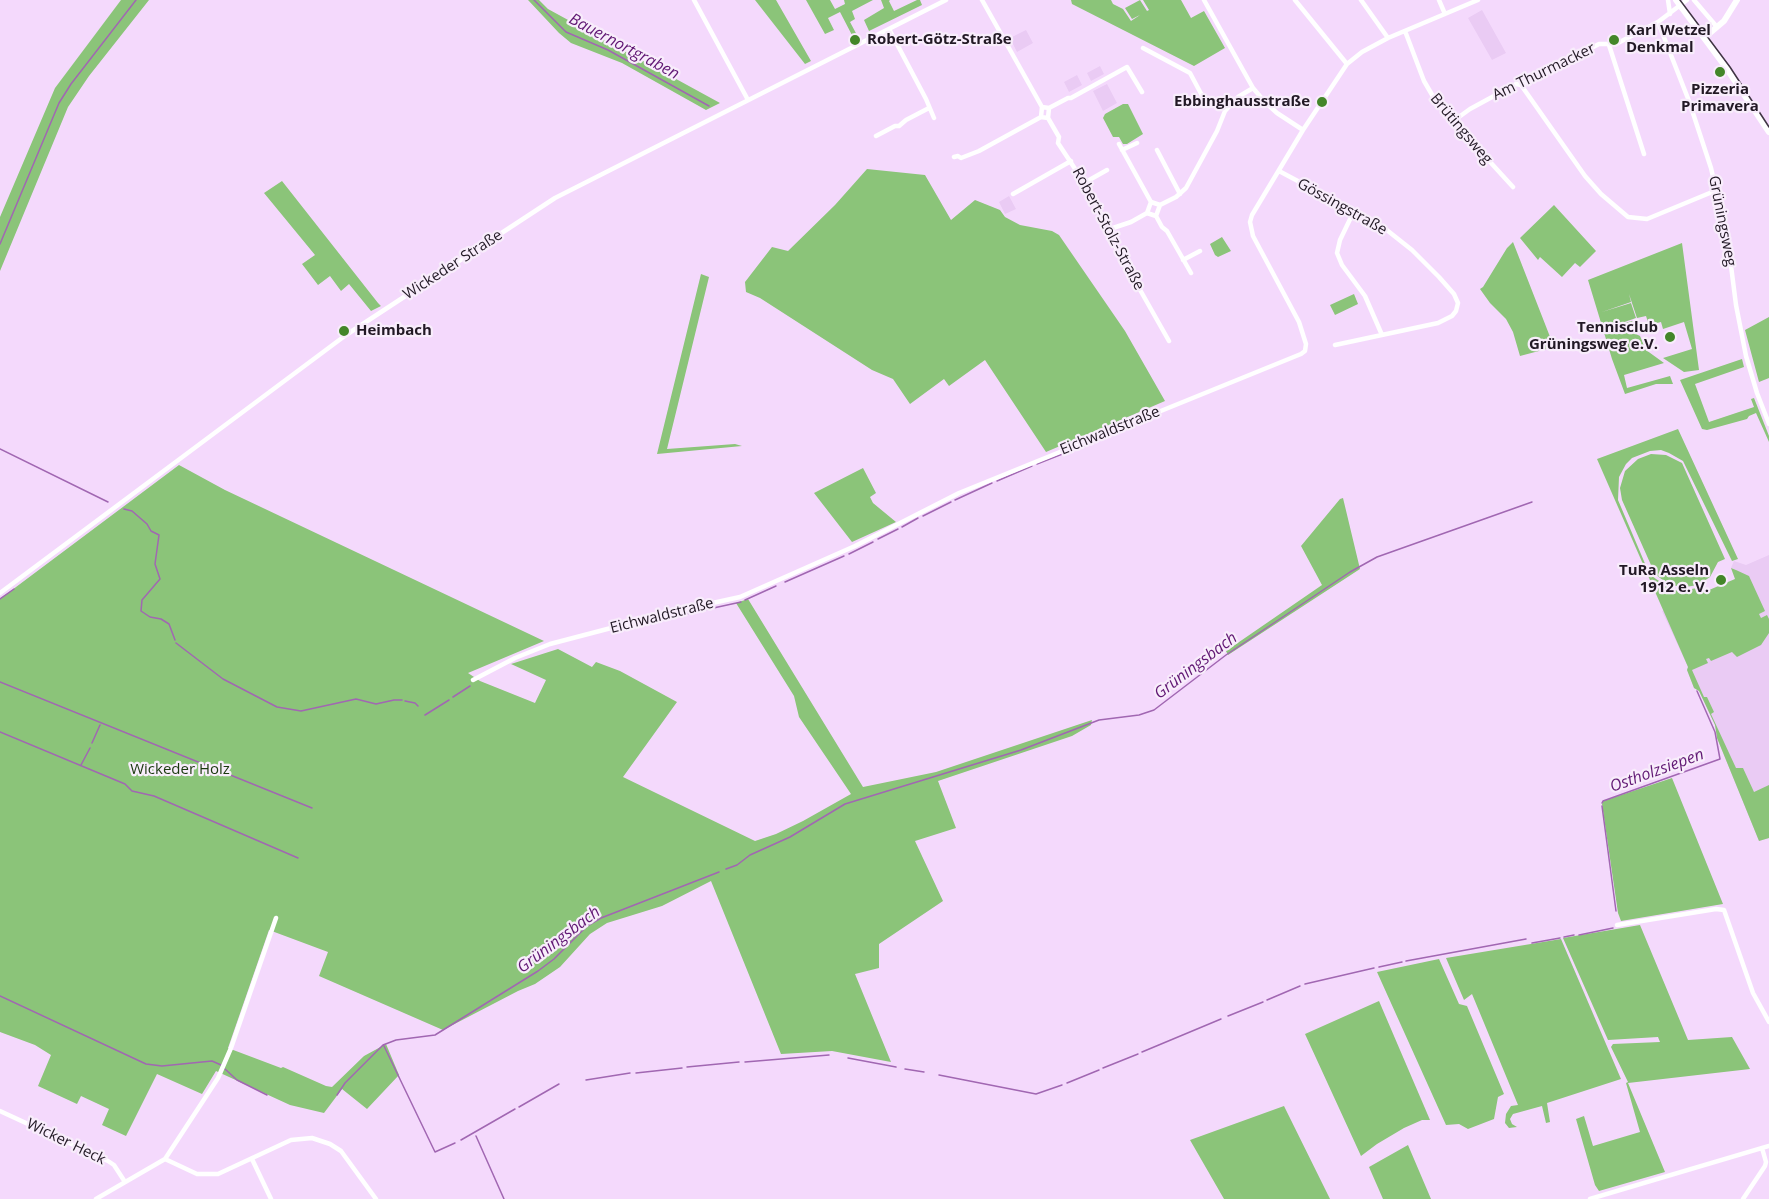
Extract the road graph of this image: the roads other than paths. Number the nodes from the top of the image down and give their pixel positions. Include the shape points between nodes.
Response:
1 (693, 0) edge
2 (946, 0) edge
3 (982, 0) edge
4 (1204, 0) edge
5 (1295, 0) edge
6 (1361, 0) edge
7 (1439, 0) edge
8 (1478, 0) edge
9 (1668, 0) edge
10 (1676, 0) edge
11 (1686, 0) edge
12 (1694, 0) edge
13 (1737, 0) edge
14 (1681, 6) junction
15 (1445, 14) junction
16 (1670, 14) junction
17 (1658, 22) junction
18 (1717, 27) junction
19 (889, 29) junction
20 (1405, 31) junction
21 (1388, 38) junction
22 (1704, 38) junction
23 (1607, 44) junction
24 (1143, 48) dead end
25 (1347, 64) junction
26 (1521, 85) junction
27 (1253, 88) junction
28 (1142, 92) dead end
29 (748, 100) junction
30 (1206, 103) dead end
31 (1042, 107) junction
32 (929, 108) junction
33 (1049, 108) junction
34 (1041, 117) junction
35 (934, 118) dead end
36 (1048, 118) junction
37 (1452, 122) junction
38 (1303, 130) junction
39 (1769, 132) edge
40 (876, 136) dead end
41 (1137, 143) dead end
42 (1119, 144) dead end
43 (1122, 150) junction
44 (1157, 150) dead end
45 (1644, 154) dead end
46 (954, 157) dead end
47 (1071, 161) junction
48 (1107, 170) dead end
49 (1279, 171) junction
50 (1084, 183) junction
51 (1513, 187) dead end
52 (1717, 190) junction
53 (1013, 194) dead end
54 (1180, 194) junction
55 (1151, 202) junction
56 (1160, 205) junction
57 (1354, 211) junction
58 (1148, 213) junction
59 (1156, 216) junction
60 (1107, 230) junction
61 (1200, 251) dead end
62 (1184, 260) junction
63 (1191, 273) dead end
64 (1382, 335) junction
65 (1169, 341) dead end
66 (1335, 345) dead end
67 (1769, 424) edge
68 (0, 593) edge
69 (473, 680) dead end
70 (276, 918) dead end
71 (1617, 925) dead end
72 (1769, 1022) edge
73 (0, 1111) edge
74 (1769, 1146) edge
75 (1762, 1148) junction
76 (165, 1159) junction
77 (252, 1159) junction
78 (125, 1182) junction
79 (97, 1199) edge
80 (271, 1199) edge
81 (376, 1199) edge
82 (1590, 1199) edge
83 (1743, 1199) edge

1 - 29 street
2 - 19 street, Wickeder Straße
3 - 31 street
4 - 27 street
5 - 25 street
6 - 21 street
7 - 15 street
8 - 15 street, Eichwaldstraße
9 - 16 street
10 - 14 main road
11 - 14 street, Am Thurmacker
12 - 18 street
13 - 18 main road
14 - 16 street, Am Thurmacker
14 - 22 main road
15 - 20 street, Eichwaldstraße
16 - 17 street, Am Thurmacker
17 - 23 street, Am Thurmacker via 1616,44
17 - 52 street, Grüningsweg via 1697,123
18 - 22 main road
19 - 29 street, Wickeder Straße
19 - 32 street
20 - 21 street, Eichwaldstraße
20 - 37 street, Brütingsweg via 1429,92
21 - 25 street, Eichwaldstraße
22 - 39 main road
23 - 26 street, Am Thurmacker via 1599,44
23 - 45 street
24 - 30 street via 1190,73
25 - 38 street, Eichwaldstraße
26 - 37 street, Am Thurmacker via 1470,108
26 - 52 street via 1585,176 1628,217 1647,219
27 - 38 street via 1277,113
27 - 54 street via 1225,111
28 - 33 street via 1127,67
29 - 68 street, Wickeder Straße via 555,198 405,296
31 - 33 street
31 - 34 street
32 - 35 street
32 - 40 street
33 - 36 street, Robert-Stolz-Straße
34 - 36 street
34 - 46 street via 979,151
36 - 47 street, Robert-Stolz-Straße
37 - 51 street, Brütingsweg
38 - 49 street, Eichwaldstraße
41 - 43 street
42 - 43 street
43 - 55 street
44 - 54 street
47 - 50 street, Robert-Stolz-Straße
47 - 53 street
48 - 50 street
49 - 57 street, Gössingstraße
49 - 69 street, Eichwaldstraße via 1252,215 1251,228 1299,322 1306,344 1301,354 959,493 750,593 550,644
50 - 60 street, Robert-Stolz-Straße
52 - 67 street, Grüningsweg via 1744,344
54 - 56 street
55 - 56 street
55 - 58 street
56 - 59 street
57 - 64 street via 1337,254 1365,296
57 - 64 street, Gössingstraße via 1412,250 1451,290 1458,303 1447,319
58 - 59 street
58 - 60 street
59 - 62 street
60 - 65 street, Robert-Stolz-Straße
61 - 62 street
62 - 63 street
64 - 66 street, Gössingstraße
70 - 76 street via 221,1071
71 - 72 street via 1724,910 1753,993
73 - 78 street, Wicker Heck via 108,1161
74 - 75 street
75 - 82 street
75 - 83 street via 1765,1166
76 - 77 street via 208,1175
76 - 78 street
77 - 80 street
77 - 81 street via 291,1140 321,1140 341,1151
78 - 79 street

